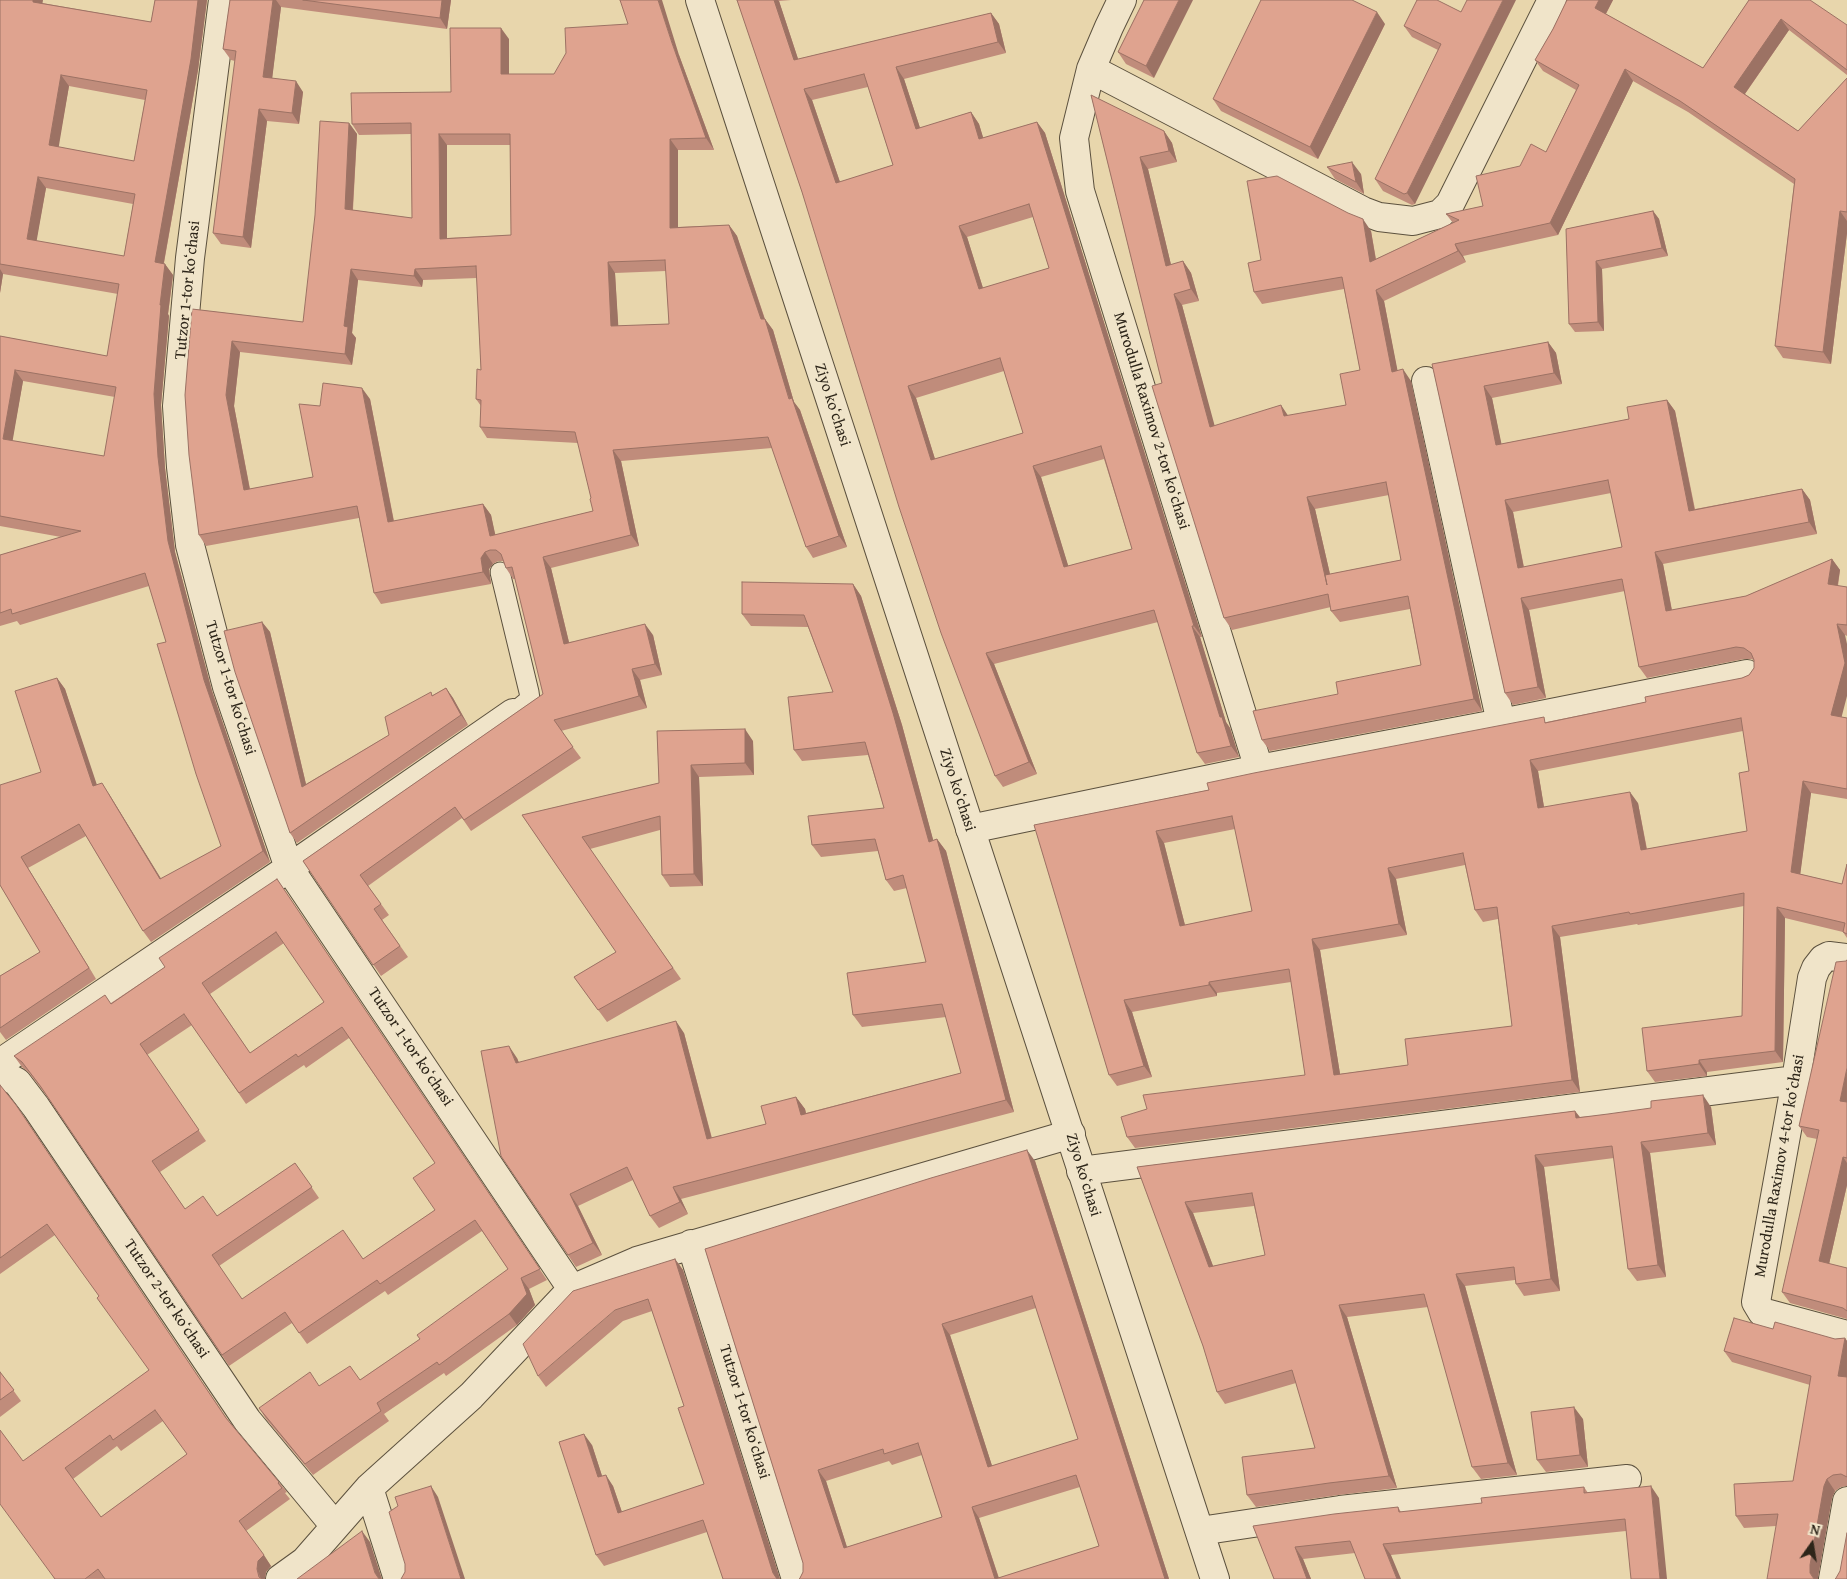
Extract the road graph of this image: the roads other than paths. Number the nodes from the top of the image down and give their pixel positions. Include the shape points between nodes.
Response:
1 (223, 0) edge
2 (700, 0) edge
3 (1122, 0) edge
4 (1552, 0) edge
5 (1091, 69) junction
6 (1426, 381) dead end
7 (500, 572) edge
8 (1747, 674) edge
9 (513, 713) joint
10 (1500, 724) junction
11 (1259, 769) junction
12 (970, 829) junction
13 (289, 868) junction
14 (1847, 958) edge
15 (0, 1063) edge
16 (0, 1073) edge
17 (1796, 1080) junction
18 (1071, 1134) junction
19 (1081, 1171) junction
20 (691, 1244) junction
21 (572, 1289) junction
22 (1847, 1335) edge
23 (1627, 1479) dead end
24 (369, 1488) junction
25 (1847, 1501) edge
26 (335, 1526) junction
27 (1200, 1531) junction
28 (280, 1579) edge
29 (398, 1579) edge
30 (796, 1579) edge
31 (1215, 1579) edge
32 (1833, 1579) edge

1 - 13 street, Tutzor 1-tor koʻchasi via 190,258 177,406 181,467 190,545 227,687
2 - 12 street, Ziyo koʻchasi
3 - 5 street, Murodulla Raximov 2-tor koʻchasi
4 - 5 street via 1450,204 1440,214 1413,222 1363,211
5 - 11 street, Murodulla Raximov 2-tor koʻchasi via 1074,138 1080,191
6 - 10 street
7 - 9 lane via 530,699
8 - 10 street
9 - 13 street
10 - 11 street
11 - 12 street
12 - 18 street, Ziyo koʻchasi
13 - 15 street
13 - 21 street, Tutzor 1-tor koʻchasi
14 - 17 street, Murodulla Raximov 4-tor koʻchasi via 1829,956 1823,958 1816,968
16 - 26 street, Tutzor 2-tor koʻchasi via 17,1082 36,1107 248,1420
17 - 19 street
17 - 22 street, Murodulla Raximov 4-tor koʻchasi via 1756,1302 1762,1312
18 - 19 street, Ziyo koʻchasi
18 - 20 street
19 - 27 street, Ziyo koʻchasi
20 - 21 street via 637,1261
20 - 30 street, Tutzor 1-tor koʻchasi
21 - 24 street via 471,1396
23 - 27 street via 1340,1510
24 - 26 street
24 - 29 street
25 - 32 street
26 - 28 street via 305,1561
27 - 31 street, Ziyo koʻchasi

